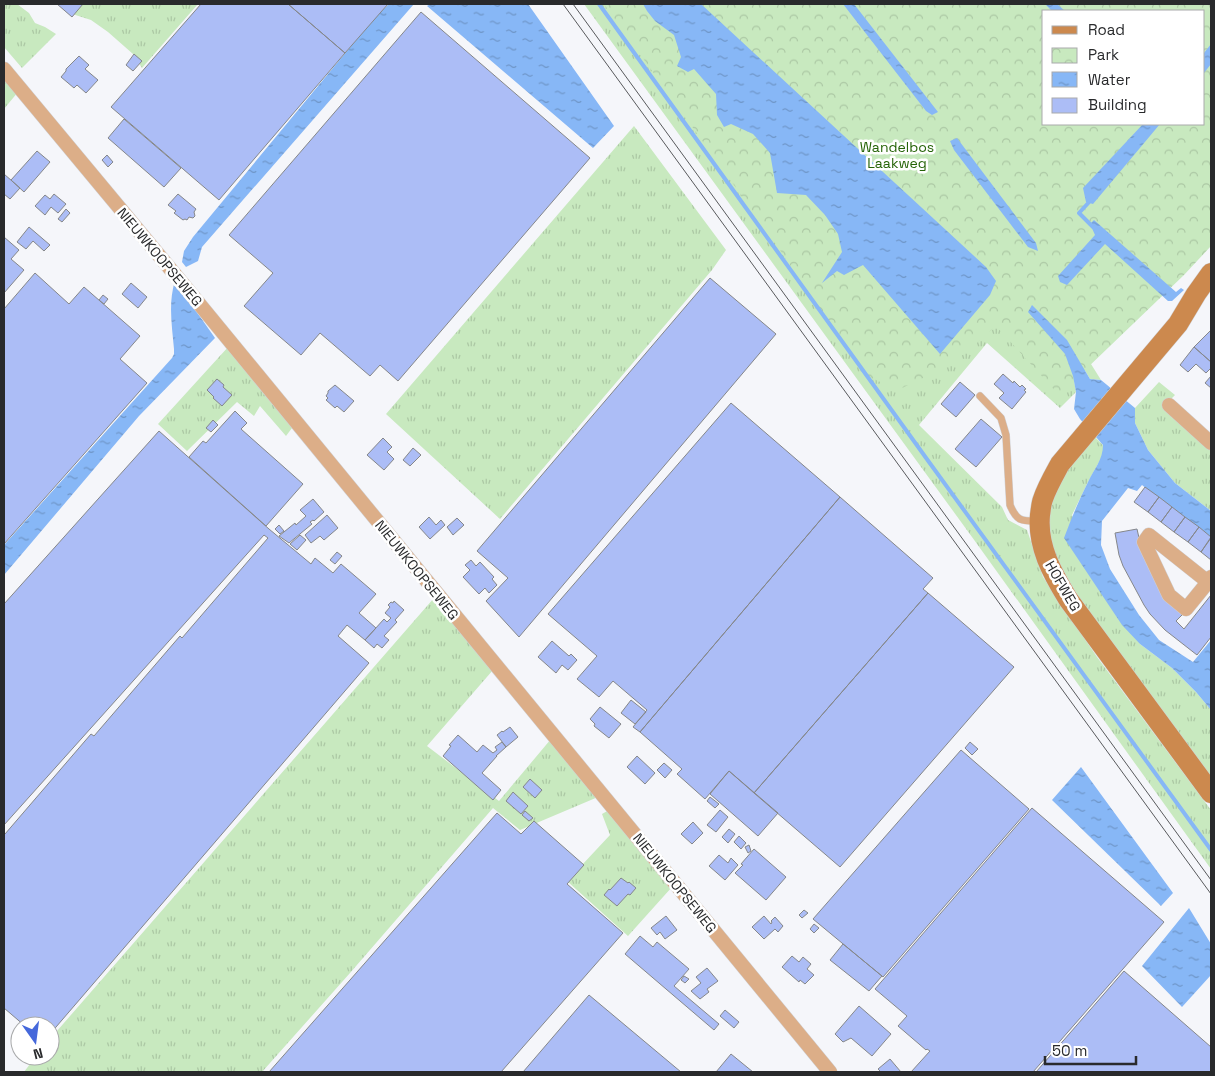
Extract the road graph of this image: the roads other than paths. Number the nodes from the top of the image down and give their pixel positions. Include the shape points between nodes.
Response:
1 (4, 69) edge
2 (1211, 273) edge
3 (1211, 295) edge
4 (1178, 324) junction
5 (980, 396) dead end
6 (1169, 404) dead end
7 (1211, 443) edge
8 (1040, 521) junction
9 (1210, 579) edge
10 (1211, 793) edge
11 (830, 1072) edge

1 - 11 street, NIEUWKOOPSEWEG
2 - 4 main road, HOFWEG
3 - 4 main road, HOFWEG
4 - 8 main road, HOFWEG via 1060,464 1042,500
5 - 8 lane via 1001,418 1006,435 1010,505 1014,515 1023,521
6 - 7 street
8 - 10 main road, HOFWEG via 1041,542 1054,577
9 - 9 street via 1149,535 1144,542 1170,595 1186,609

